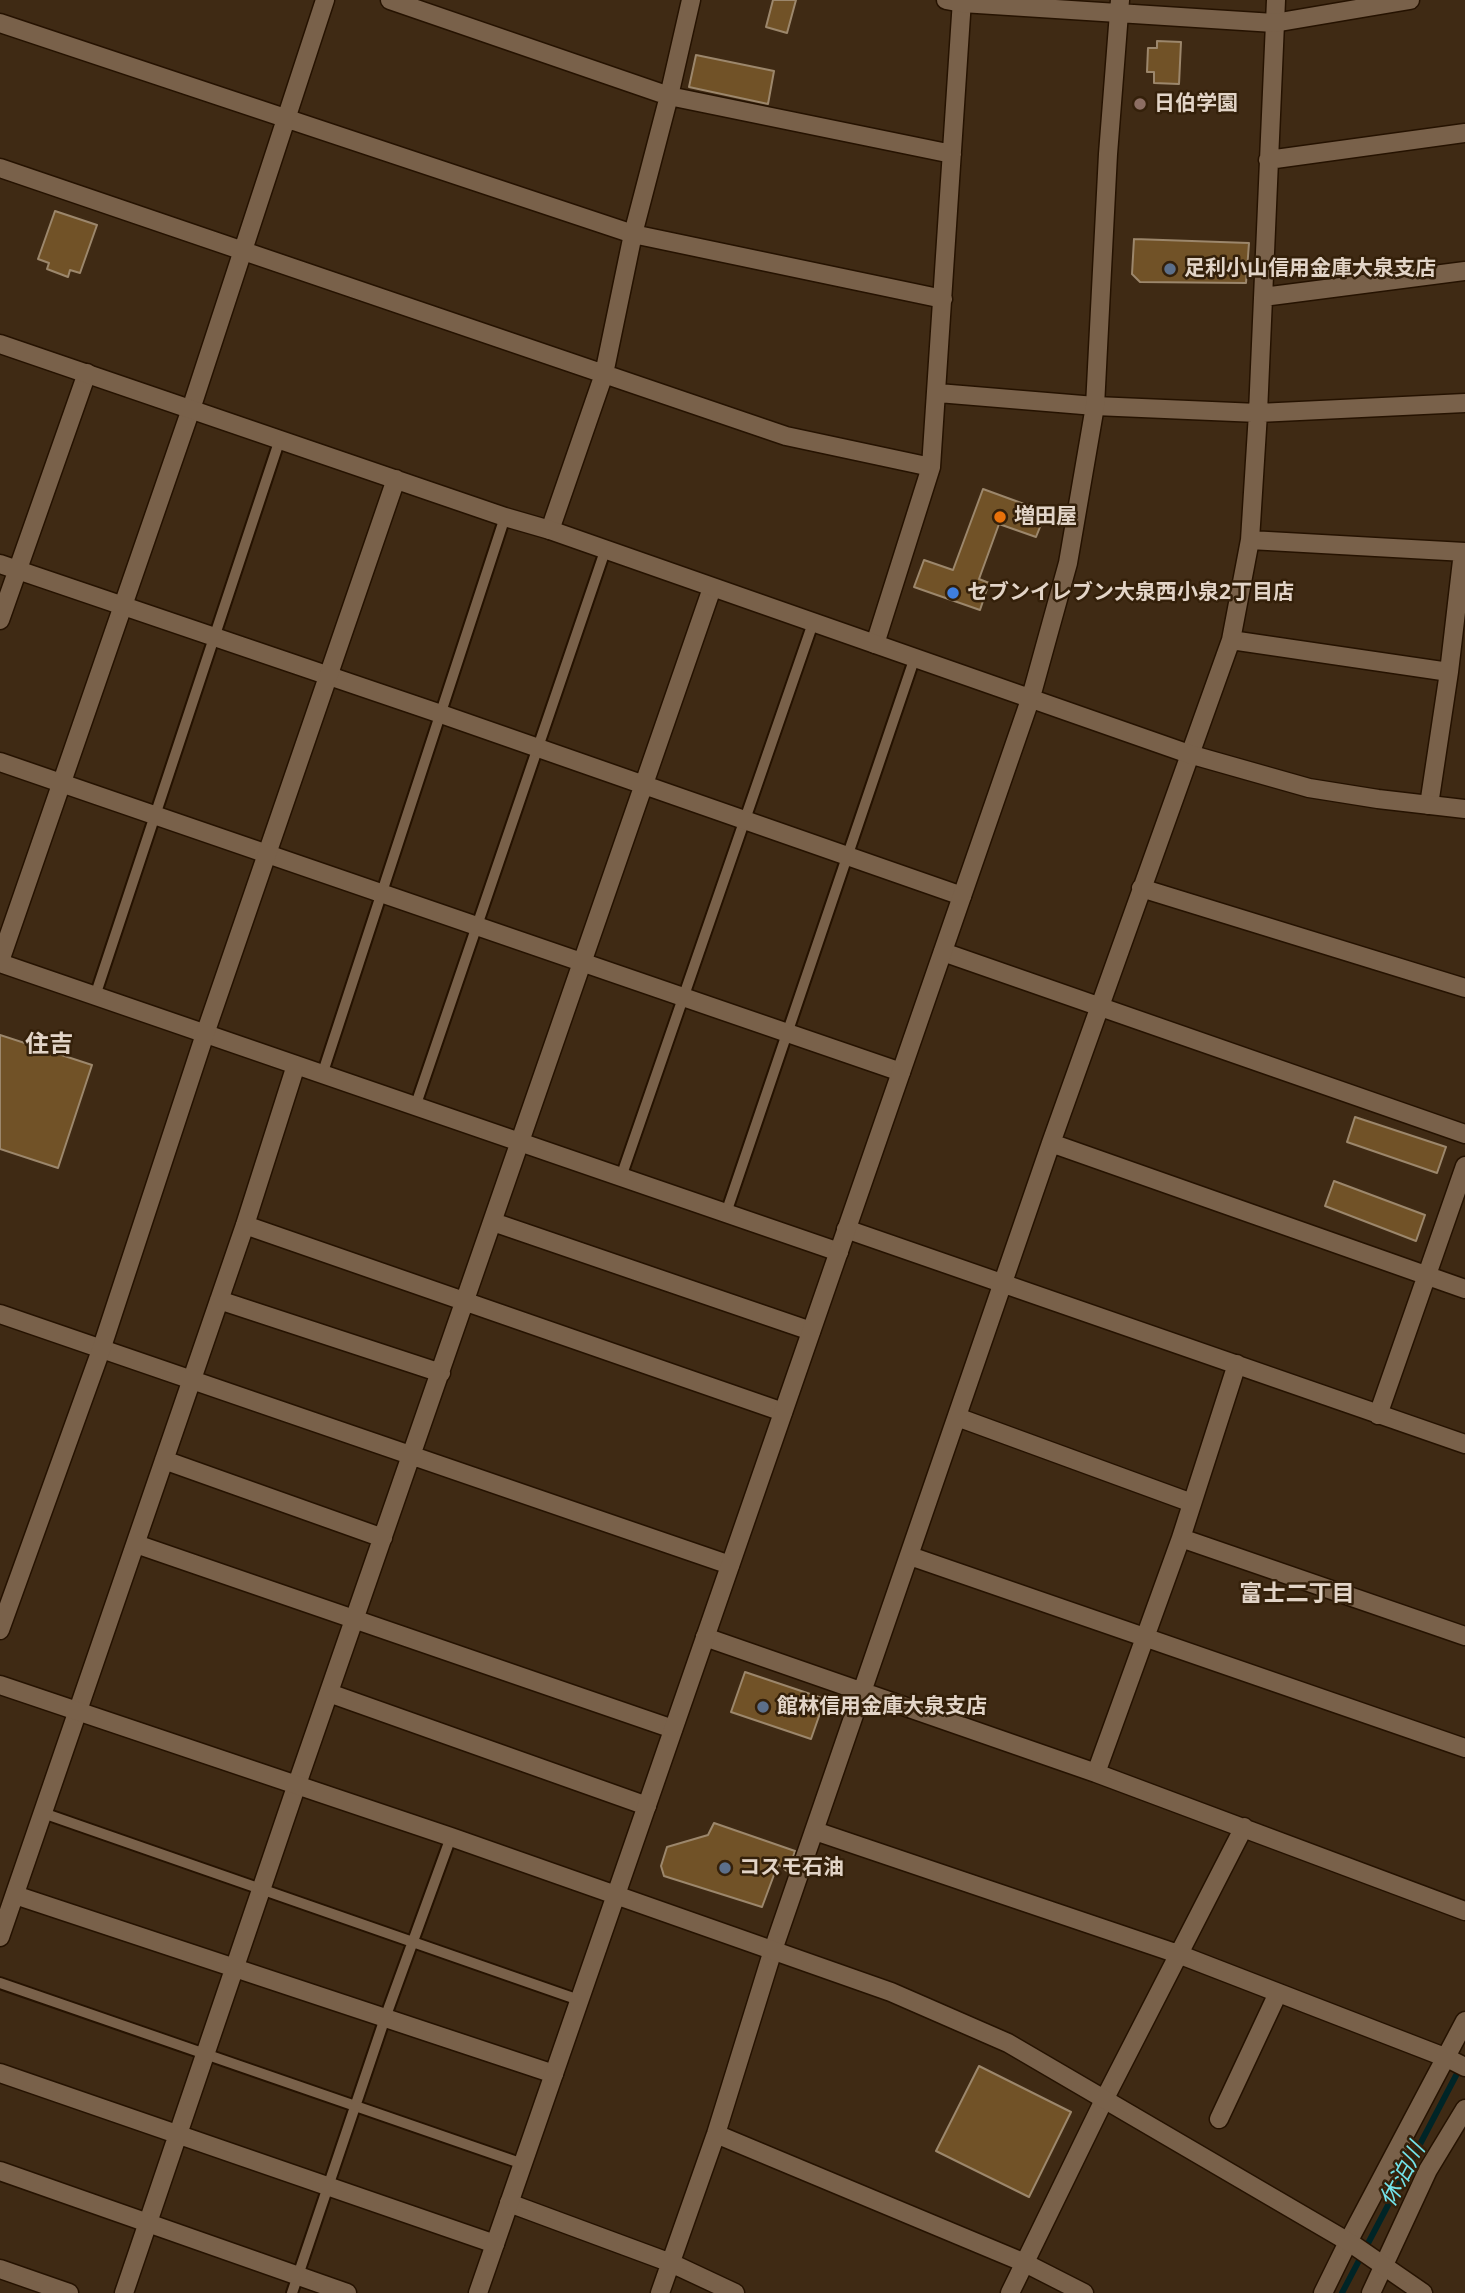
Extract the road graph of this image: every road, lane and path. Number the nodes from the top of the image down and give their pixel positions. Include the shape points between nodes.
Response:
1 (325, 0) edge
2 (390, 0) edge
3 (691, 0) edge
4 (1276, 0) edge
5 (1410, 0) edge
6 (957, 1) edge
7 (1120, 7) edge
8 (0, 23) edge
9 (1274, 23) junction
10 (669, 96) junction
11 (285, 118) junction
12 (1465, 133) edge
13 (952, 154) junction
14 (1268, 160) junction
15 (0, 168) edge
16 (633, 234) junction
17 (243, 252) junction
18 (1465, 271) edge
19 (1263, 297) junction
20 (943, 299) junction
21 (0, 344) edge
22 (87, 373) junction
23 (604, 374) junction
24 (938, 393) junction
25 (1465, 403) edge
26 (1095, 406) junction
27 (191, 409) junction
28 (1258, 413) junction
29 (280, 439) junction
30 (931, 467) junction
31 (396, 479) junction
32 (505, 517) junction
33 (550, 530) junction
34 (1250, 540) junction
35 (605, 551) junction
36 (1464, 552) edge
37 (0, 564) edge
38 (18, 570) junction
39 (712, 588) junction
40 (123, 606) junction
41 (0, 620) edge
42 (813, 623) junction
43 (214, 637) junction
44 (1231, 640) junction
45 (875, 644) junction
46 (915, 657) junction
47 (1449, 672) junction
48 (329, 676) junction
49 (1031, 697) junction
50 (441, 714) junction
51 (538, 748) junction
52 (1189, 754) junction
53 (0, 762) edge
54 (62, 783) junction
55 (644, 786) junction
56 (1429, 805) junction
57 (1465, 809) edge
58 (155, 815) junction
59 (744, 820) junction
60 (267, 854) junction
61 (847, 856) junction
62 (1141, 888) junction
63 (382, 893) junction
64 (962, 896) junction
65 (477, 926) junction
66 (943, 952) junction
67 (0, 962) edge
68 (583, 962) junction
69 (1465, 988) edge
70 (95, 996) junction
71 (683, 997) junction
72 (1098, 1008) junction
73 (787, 1033) junction
74 (205, 1034) junction
75 (296, 1065) junction
76 (901, 1072) junction
77 (322, 1075) junction
78 (415, 1107) junction
79 (1465, 1134) edge
80 (521, 1143) junction
81 (1051, 1143) junction
82 (1465, 1166) edge
83 (621, 1177) junction
84 (726, 1213) junction
85 (493, 1222) junction
86 (245, 1225) junction
87 (846, 1229) junction
88 (839, 1252) junction
89 (1428, 1276) junction
90 (1003, 1284) junction
91 (1465, 1289) edge
92 (219, 1300) junction
93 (466, 1301) junction
94 (0, 1314) edge
95 (811, 1331) junction
96 (101, 1350) junction
97 (1237, 1364) junction
98 (441, 1373) junction
99 (192, 1381) junction
100 (783, 1412) junction
101 (1378, 1415) junction
102 (957, 1417) junction
103 (1465, 1444) edge
104 (412, 1457) junction
105 (164, 1460) junction
106 (1192, 1503) junction
107 (383, 1538) junction
108 (1181, 1538) junction
109 (135, 1544) junction
110 (910, 1556) junction
111 (730, 1565) junction
112 (354, 1619) junction
113 (0, 1630) edge
114 (1465, 1636) edge
115 (705, 1637) junction
116 (1145, 1639) junction
117 (0, 1685) edge
118 (329, 1693) junction
119 (862, 1693) junction
120 (78, 1712) junction
121 (673, 1729) junction
122 (1465, 1748) edge
123 (1096, 1773) junction
124 (296, 1787) junction
125 (647, 1805) junction
126 (43, 1813) junction
127 (1244, 1827) junction
128 (815, 1831) junction
129 (451, 1837) junction
130 (261, 1889) junction
131 (15, 1895) junction
132 (616, 1895) junction
133 (1465, 1911) edge
134 (0, 1937) edge
135 (413, 1942) junction
136 (773, 1950) junction
137 (1178, 1954) junction
138 (234, 1968) junction
139 (0, 1983) edge
140 (1278, 1993) junction
141 (579, 2000) junction
142 (385, 2018) junction
143 (1465, 2021) edge
144 (205, 2054) junction
145 (1447, 2058) junction
146 (1465, 2067) edge
147 (0, 2073) edge
148 (554, 2074) junction
149 (1104, 2100) junction
150 (355, 2106) junction
151 (1465, 2109) edge
152 (1219, 2119) dead end
153 (178, 2134) junction
154 (716, 2134) junction
155 (523, 2164) junction
156 (0, 2171) edge
157 (328, 2186) junction
158 (509, 2203) junction
159 (148, 2223) junction
160 (1350, 2243) junction
161 (495, 2244) junction
162 (670, 2263) junction
163 (1025, 2263) junction
164 (1378, 2263) junction
165 (0, 2269) edge
166 (295, 2284) edge
167 (69, 2293) edge
168 (124, 2293) edge
169 (347, 2293) edge
170 (478, 2293) edge
171 (660, 2293) edge
172 (735, 2293) edge
173 (1010, 2293) edge
174 (1084, 2293) edge
175 (1323, 2293) edge
176 (1371, 2293) edge
177 (1423, 2293) edge

1 - 11 street
2 - 10 street
3 - 10 street
4 - 9 street
5 - 9 street
6 - 7 street
6 - 13 street
7 - 9 street
7 - 26 street
8 - 11 street
9 - 14 street
10 - 13 street
10 - 16 street
11 - 16 street
11 - 17 street
12 - 14 street
13 - 20 street
14 - 19 street
15 - 17 street
16 - 20 street
16 - 23 street
17 - 23 street
17 - 27 street
18 - 19 street
19 - 28 street
20 - 24 street
21 - 22 street
22 - 27 street
22 - 38 street
23 - 30 street via 786,436
23 - 33 street
24 - 26 street
24 - 30 street
25 - 28 street
26 - 28 street
26 - 49 street via 1068,563
27 - 29 street
27 - 40 street
28 - 34 street
29 - 31 street
29 - 43 lane
30 - 45 street
31 - 32 street
31 - 48 street
32 - 33 street
32 - 50 lane
33 - 35 street
34 - 36 street
34 - 44 street
35 - 39 street
35 - 51 lane
36 - 47 street
37 - 38 street
38 - 40 street
38 - 41 street
39 - 42 street
39 - 55 street
40 - 43 street
40 - 54 street
42 - 45 street
42 - 59 lane
43 - 48 street
43 - 58 lane
44 - 47 street
44 - 52 street
45 - 46 street
46 - 49 street
46 - 61 lane
47 - 56 street
48 - 50 street
48 - 60 street
49 - 52 street
49 - 64 street
50 - 51 street
50 - 63 lane
51 - 55 street
51 - 65 lane
52 - 56 street via 1309,788
52 - 62 street
53 - 54 street
54 - 58 street
54 - 67 street
55 - 59 street
55 - 68 street
56 - 57 street
58 - 60 street
58 - 70 lane
59 - 61 street
59 - 71 lane
60 - 63 street
60 - 74 street
61 - 64 street
61 - 73 lane
62 - 69 street
62 - 72 street
63 - 65 street
63 - 77 lane
64 - 66 street
65 - 68 street
65 - 78 lane
66 - 72 street
66 - 76 street
67 - 70 street
68 - 71 street
68 - 80 street
70 - 74 street
71 - 73 street
71 - 83 lane
72 - 79 street
72 - 81 street
73 - 76 street
73 - 84 lane
74 - 75 street
74 - 96 street
75 - 77 street
75 - 86 street
76 - 87 street
77 - 78 street
78 - 80 street
80 - 83 street
80 - 85 street
81 - 89 street
81 - 90 street
82 - 89 street
83 - 84 street
84 - 88 street
85 - 93 street
85 - 95 street
86 - 92 street
86 - 93 street
87 - 88 street
87 - 90 street
88 - 95 street
89 - 91 street
89 - 101 street
90 - 97 street
90 - 102 street
92 - 98 street
92 - 99 street
93 - 98 street
93 - 100 street
94 - 96 street
95 - 100 street
96 - 99 street
96 - 113 street
97 - 101 street
97 - 106 street
98 - 104 street
99 - 104 street
99 - 105 street
100 - 111 street
101 - 103 street
102 - 106 street
102 - 110 street
104 - 107 street
104 - 111 street
105 - 107 street
105 - 109 street
106 - 108 street
107 - 112 street
108 - 114 street
108 - 116 street
109 - 112 street
109 - 120 street
110 - 116 street
110 - 119 street
111 - 115 street
112 - 118 street
112 - 121 street
115 - 119 street
115 - 121 street
116 - 122 street
116 - 123 street
117 - 120 street
118 - 124 street
118 - 125 street
119 - 123 street
119 - 128 street
120 - 124 street
120 - 126 street
121 - 125 street
123 - 127 street
124 - 129 street
124 - 130 street
125 - 132 street
126 - 130 lane
126 - 131 street
127 - 133 street
127 - 137 street
128 - 136 street
128 - 137 street
129 - 132 street
129 - 135 lane
130 - 135 lane
130 - 138 street
131 - 134 street
131 - 138 street
132 - 136 street
132 - 141 street
135 - 141 lane
135 - 142 lane
136 - 149 street via 891,1992 1008,2043
136 - 154 street
137 - 140 street
137 - 149 street
138 - 142 street
138 - 144 street
139 - 144 lane
140 - 145 street
140 - 152 street
141 - 148 street
142 - 148 street
142 - 150 lane
143 - 145 street
144 - 150 lane
144 - 153 street
145 - 146 street
145 - 160 street
147 - 153 street
148 - 155 street
149 - 160 street
149 - 163 street
150 - 155 lane
150 - 157 lane
151 - 164 street
153 - 157 street
153 - 159 street
154 - 162 street
154 - 163 street
155 - 158 street
156 - 159 street
157 - 161 street
157 - 166 lane
158 - 161 street
158 - 162 street
159 - 166 street
159 - 168 street
160 - 164 street
160 - 175 street
161 - 170 street
162 - 171 street
162 - 172 street
163 - 173 street
163 - 174 street
164 - 176 street
164 - 177 street
165 - 167 street
166 - 169 street

